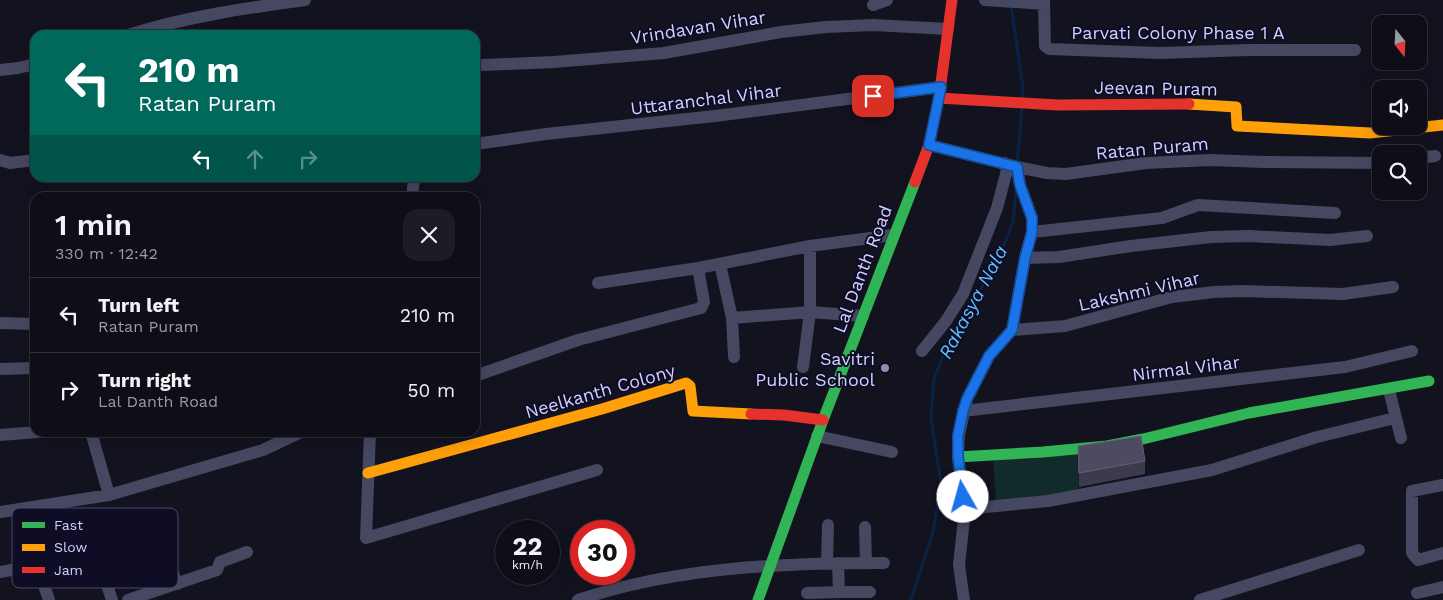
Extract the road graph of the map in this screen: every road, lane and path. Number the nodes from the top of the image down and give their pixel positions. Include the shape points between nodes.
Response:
1 (305, 0) edge
2 (887, 0) edge
3 (952, 0) edge
4 (984, 0) edge
5 (1044, 2) edge
6 (873, 5) dead end
7 (948, 29) junction
8 (144, 30) edge
9 (1355, 50) dead end
10 (30, 65) edge
11 (483, 65) dead end
12 (0, 70) edge
13 (940, 92) junction
14 (1443, 125) edge
15 (480, 143) edge
16 (929, 145) junction
17 (1435, 156) dead end
18 (1427, 157) edge
19 (0, 160) edge
20 (30, 161) edge
21 (1372, 163) edge
22 (1011, 165) junction
23 (1335, 212) dead end
24 (1032, 232) junction
25 (893, 235) junction
26 (1367, 236) dead end
27 (810, 246) junction
28 (1025, 258) junction
29 (720, 264) junction
30 (698, 268) junction
31 (598, 283) dead end
32 (1393, 287) dead end
33 (810, 312) junction
34 (863, 316) junction
35 (732, 318) junction
36 (0, 323) edge
37 (30, 324) edge
38 (1012, 330) junction
39 (922, 350) dead end
40 (1412, 350) dead end
41 (734, 357) dead end
42 (803, 367) dead end
43 (30, 368) edge
44 (0, 369) edge
45 (480, 374) edge
46 (1429, 381) dead end
47 (1389, 390) junction
48 (963, 411) junction
49 (1395, 418) junction
50 (823, 420) junction
51 (30, 433) edge
52 (0, 435) edge
53 (817, 436) junction
54 (92, 437) edge
55 (290, 437) edge
56 (370, 437) edge
57 (1401, 438) dead end
58 (892, 452) dead end
59 (958, 456) junction
60 (597, 470) dead end
61 (368, 473) junction
62 (1443, 485) edge
63 (109, 495) junction
64 (26, 508) edge
65 (965, 509) junction
66 (828, 525) dead end
67 (865, 527) dead end
68 (1359, 550) dead end
69 (247, 552) dead end
70 (1443, 553) edge
71 (866, 563) junction
72 (884, 563) dead end
73 (833, 564) junction
74 (771, 566) junction
75 (178, 584) edge
76 (45, 588) edge
77 (108, 588) edge
78 (168, 588) edge
79 (1443, 589) edge
80 (839, 592) junction
81 (870, 592) dead end
82 (807, 593) dead end
83 (1417, 593) dead end
84 (149, 597) edge
85 (49, 600) edge
86 (112, 600) edge
87 (128, 600) edge
88 (578, 600) edge
89 (758, 600) edge
90 (964, 600) edge
91 (1200, 600) edge

1 - 8 street via 214,14
2 - 6 street
3 - 7 street, Lal Danth Road
4 - 5 street
5 - 9 street, Parvati Colony Phase 1 A via 1045,46 1049,49 1160,53
7 - 11 street, Vrindavan Vihar via 873,25 826,27 664,53
7 - 13 street, Lal Danth Road
10 - 12 street
13 - 14 street, Jeevan Puram via 1057,105 1171,103 1236,106 1237,126 1370,132
13 - 15 street, Uttaranchal Vihar
13 - 16 street, Lal Danth Road
16 - 22 street, Ratan Puram
16 - 25 street, Lal Danth Road
17 - 18 street
19 - 20 street via 10,163
21 - 22 street, Ratan Puram via 1146,162 1066,174
22 - 24 street via 1032,218
22 - 39 street via 963,294
23 - 24 street via 1198,205 1162,218
24 - 28 street
25 - 27 street
25 - 34 street, Lal Danth Road
26 - 28 street via 1330,240 1211,237 1059,257
27 - 29 street
27 - 33 street
28 - 38 street
29 - 30 street
29 - 35 street
30 - 31 street
30 - 45 street via 704,302 701,308 578,340
32 - 38 street, Lakshmi Vihar via 1343,294 1214,292 1172,298 1065,326
33 - 34 street
33 - 35 street
33 - 42 street
34 - 50 street, Lal Danth Road
35 - 41 street
36 - 37 street
38 - 48 street via 989,356
40 - 48 street, Nirmal Vihar via 1345,367
43 - 44 street
46 - 47 street
47 - 49 street
47 - 59 street via 1246,413 1095,448
48 - 59 street
49 - 57 street
49 - 65 street via 1317,437 1212,470 1048,501
50 - 53 street, Lal Danth Road
50 - 61 street, Neelkanth Colony via 784,415 696,412 692,408 690,386 686,383
51 - 52 street
53 - 58 street
53 - 74 street, Lal Danth Road
54 - 63 street
55 - 63 street via 263,450
56 - 61 street
59 - 65 street
60 - 61 street via 366,538
62 - 70 street via 1412,491 1412,553 1418,560
63 - 64 street
65 - 90 street via 959,565
66 - 73 street
67 - 71 street
68 - 91 street
69 - 75 street via 220,562 217,570
71 - 72 street
71 - 73 street
73 - 74 street
73 - 80 street
74 - 88 street via 708,571 634,584
74 - 89 street, Lal Danth Road
76 - 85 street
77 - 86 street
78 - 84 street
79 - 83 street
80 - 81 street
80 - 82 street
84 - 87 street

